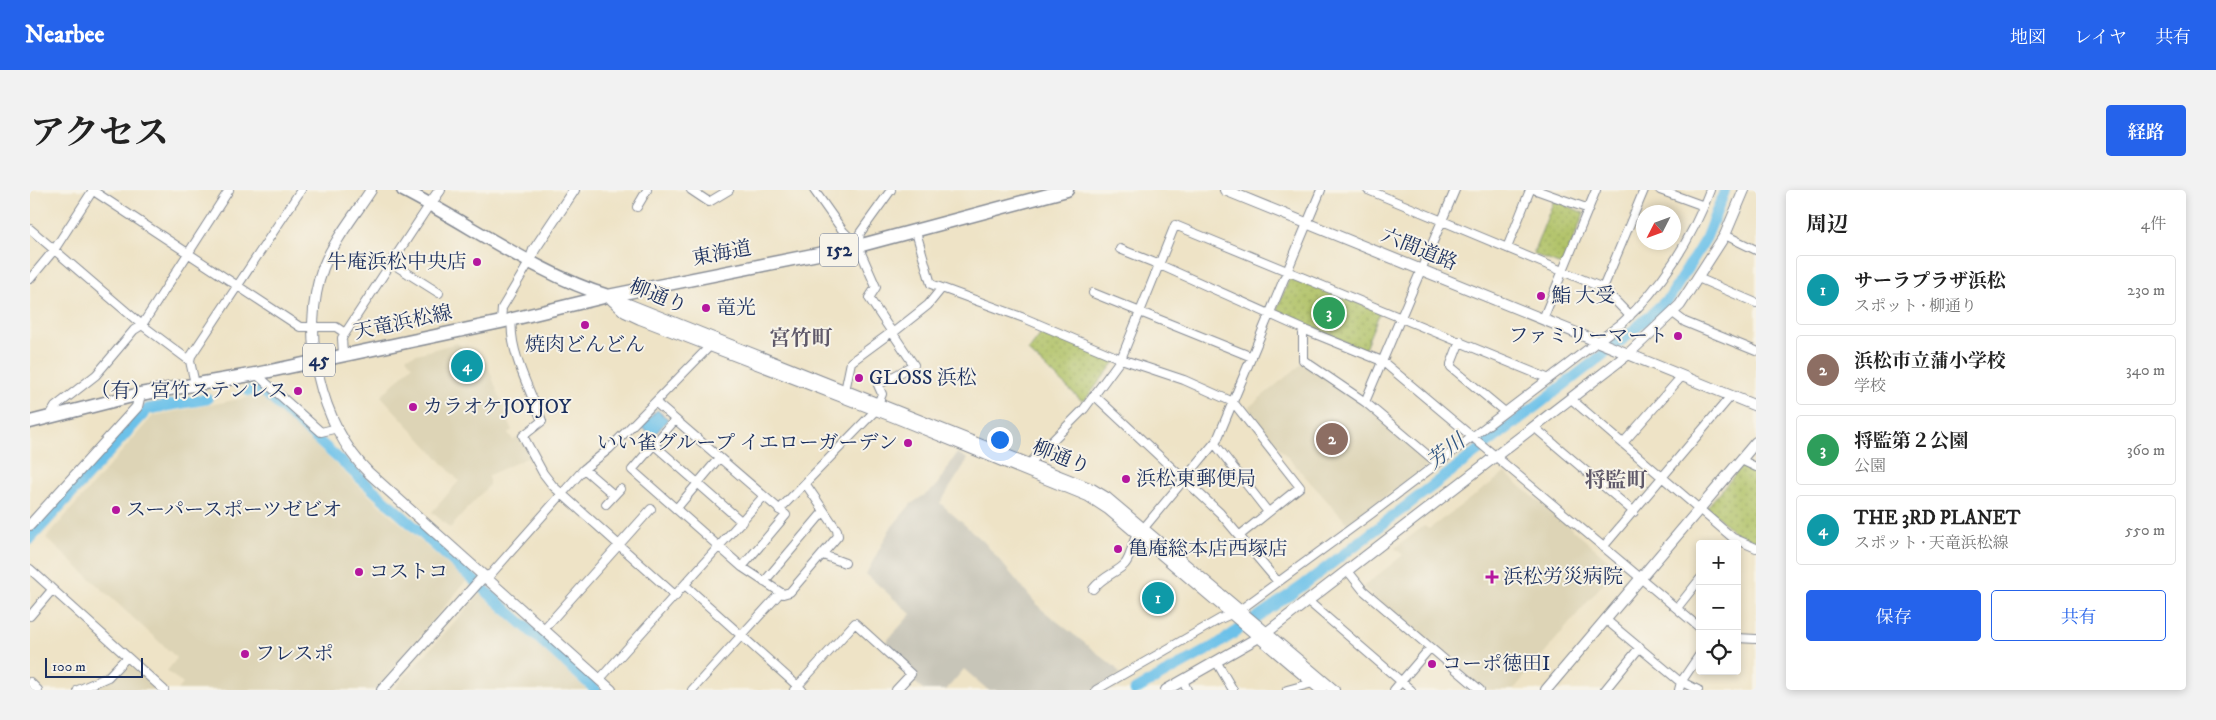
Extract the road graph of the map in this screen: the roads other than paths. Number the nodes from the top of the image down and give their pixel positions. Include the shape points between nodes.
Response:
1 (93, 190) edge
2 (230, 190) edge
3 (301, 190) edge
4 (371, 190) edge
5 (403, 190) edge
6 (440, 190) edge
7 (574, 190) edge
8 (647, 190) edge
9 (690, 190) edge
10 (729, 190) edge
11 (814, 190) edge
12 (890, 190) edge
13 (1067, 190) edge
14 (1226, 190) edge
15 (1321, 190) edge
16 (1368, 190) edge
17 (1455, 190) edge
18 (1530, 190) edge
19 (1536, 190) edge
20 (1596, 190) edge
21 (1644, 190) edge
22 (1660, 190) edge
23 (1710, 190) edge
24 (1744, 190) edge
25 (430, 204) junction
26 (1704, 206) junction
27 (637, 207) dead end
28 (1589, 209) junction
29 (1442, 221) junction
30 (1306, 223) junction
31 (30, 229) edge
32 (916, 232) junction
33 (1725, 234) junction
34 (858, 246) junction
35 (1507, 248) junction
36 (54, 250) junction
37 (1120, 250) dead end
38 (1756, 250) edge
39 (188, 253) junction
40 (530, 261) junction
41 (393, 264) junction
42 (1160, 265) junction
43 (1421, 269) junction
44 (1286, 271) junction
45 (1563, 271) junction
46 (30, 278) edge
47 (1698, 278) junction
48 (239, 286) junction
49 (1603, 288) junction
50 (941, 289) junction
51 (438, 293) dead end
52 (1093, 293) dead end
53 (608, 296) junction
54 (1756, 303) edge
55 (1140, 313) junction
56 (1673, 313) junction
57 (1268, 314) junction
58 (1630, 316) junction
59 (1400, 318) junction
60 (1543, 319) junction
61 (507, 321) junction
62 (142, 325) junction
63 (313, 328) junction
64 (1302, 329) junction
65 (893, 331) junction
66 (345, 332) junction
67 (1460, 342) junction
68 (1598, 343) junction
69 (710, 346) junction
70 (1756, 351) edge
71 (343, 354) junction
72 (1624, 354) junction
73 (1252, 357) junction
74 (1121, 359) junction
75 (317, 360) junction
76 (190, 361) junction
77 (1382, 361) junction
78 (256, 374) junction
79 (1682, 376) junction
80 (1547, 378) junction
81 (196, 384) junction
82 (845, 391) junction
83 (140, 394) junction
84 (1095, 396) junction
85 (1731, 396) junction
86 (1570, 398) junction
87 (655, 402) junction
88 (1233, 402) junction
89 (1365, 402) junction
90 (1756, 406) edge
91 (877, 407) junction
92 (1505, 412) junction
93 (48, 418) junction
94 (675, 420) junction
95 (30, 422) edge
96 (1534, 427) junction
97 (338, 428) junction
98 (1475, 437) junction
99 (1756, 442) edge
100 (1623, 443) junction
101 (653, 444) junction
102 (1215, 444) junction
103 (1495, 454) junction
104 (719, 458) junction
105 (1741, 460) junction
106 (1029, 464) junction
107 (1437, 464) junction
108 (1756, 466) edge
109 (584, 469) junction
110 (1663, 478) junction
111 (1185, 480) junction
112 (698, 483) junction
113 (805, 483) junction
114 (620, 489) dead end
115 (562, 494) junction
116 (614, 495) junction
117 (764, 496) junction
118 (606, 504) dead end
119 (1699, 508) junction
120 (651, 509) dead end
121 (676, 509) junction
122 (779, 510) junction
123 (824, 511) junction
124 (1268, 512) junction
125 (1634, 512) junction
126 (742, 522) junction
127 (30, 525) edge
128 (1140, 531) junction
129 (1239, 536) junction
130 (1730, 540) edge
131 (618, 544) junction
132 (1741, 544) edge
133 (720, 547) junction
134 (1603, 547) junction
135 (1756, 548) edge
136 (823, 555) junction
137 (844, 562) dead end
138 (742, 567) junction
139 (30, 569) edge
140 (1348, 571) junction
141 (1640, 578) junction
142 (479, 581) junction
143 (764, 582) junction
144 (1278, 582) junction
145 (1696, 584) edge
146 (685, 586) junction
147 (1093, 589) dead end
148 (52, 590) junction
149 (780, 593) junction
150 (676, 596) junction
151 (1308, 602) junction
152 (1677, 608) junction
153 (1237, 613) junction
154 (30, 616) edge
155 (1605, 619) junction
156 (1696, 625) edge
157 (543, 630) junction
158 (1261, 634) junction
159 (741, 636) junction
160 (1741, 638) edge
161 (1756, 639) edge
162 (1640, 647) junction
163 (1430, 648) junction
164 (126, 657) junction
165 (1696, 660) edge
166 (1216, 661) junction
167 (599, 680) junction
168 (30, 682) edge
169 (1401, 682) junction
170 (1185, 685) edge
171 (1317, 686) edge
172 (1680, 686) edge
173 (798, 689) edge
174 (38, 690) edge
175 (78, 690) edge
176 (164, 690) edge
177 (382, 690) edge
178 (611, 690) edge
179 (692, 690) edge
180 (896, 690) edge
181 (1096, 690) edge
182 (1166, 690) edge
183 (1233, 690) edge
184 (1287, 690) edge
185 (1334, 690) edge
186 (1394, 690) edge
187 (1411, 690) edge
188 (1480, 690) edge
189 (1547, 690) edge
190 (1605, 690) edge
191 (1698, 690) edge

1 - 36 street
1 - 39 street
2 - 39 street
3 - 48 street
4 - 63 street via 324,267 315,299
5 - 25 main road
6 - 25 street
7 - 40 street
8 - 27 street
9 - 10 street via 709,202
11 - 34 street via 843,231
12 - 34 street via 860,233
13 - 32 main road, 東海道 / 152
14 - 30 street, 六間道路
15 - 30 street
16 - 29 street
17 - 29 street
18 - 35 street
19 - 28 street
20 - 28 street
21 - 49 street
22 - 26 street
23 - 26 street
24 - 33 street
25 - 40 main road
25 - 41 street
26 - 58 street via 1690,237
28 - 45 street
29 - 35 street
29 - 43 street
30 - 43 street, 六間道路
30 - 44 street
31 - 36 street
32 - 34 main road, 東海道 / 152
32 - 50 street via 931,284
33 - 38 street
33 - 47 street
34 - 53 main road, 東海道 / 152
34 - 65 street via 876,287 868,298
35 - 45 street
36 - 46 street
36 - 62 street
37 - 42 street
39 - 48 street
39 - 62 street
40 - 53 main road
40 - 61 street via 502,308
41 - 51 street
41 - 66 street
42 - 44 street via 1176,225
42 - 55 street
42 - 57 street
43 - 59 street
43 - 60 street, 六間道路
44 - 57 street
44 - 59 street
45 - 49 street
45 - 60 street
47 - 54 street
47 - 56 street
48 - 63 street via 300,327
48 - 76 street
49 - 58 street
50 - 65 street via 928,305
50 - 74 street via 1024,318
52 - 55 street
53 - 61 main road, 天竜浜松線 / 45
53 - 69 street, 柳通り via 625,312
53 - 82 street, 柳通り
55 - 73 street
55 - 74 street
56 - 70 street via 1685,322
56 - 72 street
57 - 64 street
57 - 73 street
58 - 68 street
59 - 67 street
59 - 77 street
60 - 68 street, 六間道路
61 - 71 main road, 天竜浜松線 / 45
61 - 115 street via 542,421 524,436 548,479
62 - 76 street
62 - 93 street via 134,330 96,375 55,407
63 - 66 street via 336,327
63 - 75 street
64 - 77 street
64 - 89 street via 1303,360
65 - 82 street via 851,362
65 - 91 street via 914,365 878,385 882,394
66 - 71 street via 341,344
67 - 80 street
67 - 92 street via 1450,366
68 - 72 street, 六間道路
68 - 80 street
69 - 87 street
69 - 91 street, 柳通り
71 - 75 main road, 天竜浜松線 / 45
72 - 79 street
72 - 86 street
73 - 88 street
74 - 84 street
74 - 88 street via 1184,380
75 - 78 main road, 天竜浜松線 / 45
75 - 97 street via 327,404
76 - 81 street
77 - 89 street
77 - 98 street
78 - 81 main road, 天竜浜松線 / 45
78 - 97 street via 321,432
79 - 85 street
79 - 100 street
80 - 92 street
81 - 83 main road, 天竜浜松線 / 45
82 - 91 street, 柳通り
83 - 93 main road, 天竜浜松線 / 45
83 - 127 street via 137,407
84 - 106 street
84 - 111 street
85 - 90 street
85 - 110 street
86 - 96 street
86 - 100 street
87 - 94 street
87 - 109 street via 610,449
88 - 102 street
88 - 124 street via 1300,487
89 - 107 street
91 - 106 street, 柳通り
91 - 113 street
91 - 128 street, 柳通り via 1088,496
92 - 98 street
93 - 95 main road, 天竜浜松線 / 45
94 - 101 street
94 - 104 street
96 - 103 street
96 - 125 street
97 - 142 street via 363,467
98 - 103 street
98 - 107 street
99 - 105 street
100 - 110 street
101 - 112 street
101 - 121 street via 632,470
102 - 111 street
102 - 124 street
103 - 134 street
103 - 140 street
104 - 112 street
104 - 117 street
105 - 108 street
105 - 119 street
106 - 128 street, 柳通り via 1100,493
107 - 144 street
109 - 115 street
109 - 116 street
110 - 119 street
110 - 125 street
111 - 128 street
111 - 129 street
112 - 121 street
112 - 126 street
113 - 122 street
113 - 123 street
114 - 116 street
115 - 131 street
115 - 142 street via 491,574
116 - 118 street
117 - 122 street
117 - 126 street
119 - 130 street
119 - 141 street
120 - 131 street
121 - 133 street
122 - 138 street via 786,515
123 - 136 street via 839,533
123 - 143 street
124 - 129 street
125 - 134 street
126 - 133 street
128 - 147 street via 1125,564 1102,578
128 - 153 street, 柳通り
129 - 144 street
131 - 150 street
131 - 157 street
132 - 135 street
133 - 138 street
133 - 146 street
134 - 141 street
136 - 137 street
136 - 149 street via 790,592
138 - 143 street
139 - 148 street
140 - 151 street
140 - 163 street via 1363,590
141 - 152 street
141 - 155 street
142 - 157 street
142 - 177 street
143 - 149 street
144 - 153 street
145 - 152 street
146 - 150 street
146 - 159 street
148 - 154 street
148 - 164 street
149 - 159 street
150 - 167 street
151 - 158 street
151 - 169 street
152 - 156 street
153 - 158 street, 柳通り
153 - 181 street
155 - 162 street
155 - 189 street
157 - 167 street
158 - 166 street
158 - 171 street
158 - 185 street
159 - 173 street
159 - 179 street
160 - 161 street
162 - 172 street
162 - 190 street
163 - 169 street
163 - 188 street
164 - 175 street via 105,679
164 - 176 street
165 - 172 street
166 - 170 street
166 - 183 street
167 - 178 street
168 - 174 street
169 - 186 street
169 - 187 street
170 - 182 street
171 - 184 street
172 - 191 street
173 - 180 street via 855,623 911,674

